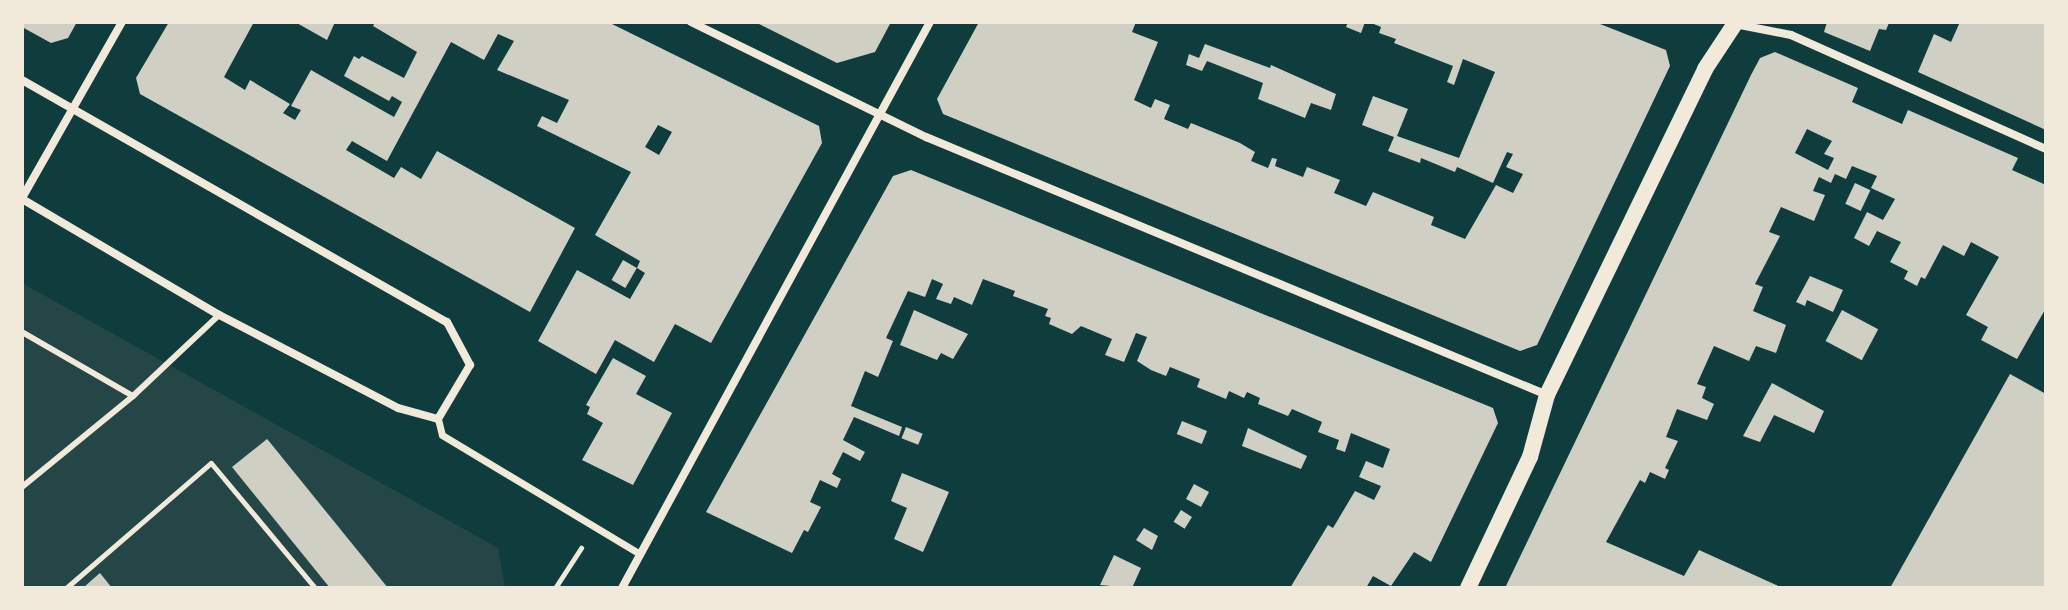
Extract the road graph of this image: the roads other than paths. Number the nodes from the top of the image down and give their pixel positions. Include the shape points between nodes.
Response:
1 (122, 22) edge
2 (691, 22) edge
3 (930, 22) edge
4 (1736, 23) edge
5 (22, 80) edge
6 (74, 109) junction
7 (879, 114) junction
8 (2046, 149) edge
9 (22, 199) edge
10 (219, 315) junction
11 (22, 332) edge
12 (1547, 395) junction
13 (133, 396) junction
14 (438, 419) junction
15 (22, 487) edge
16 (640, 554) junction
17 (622, 588) edge
18 (1468, 588) edge

1 - 6 street
2 - 7 street
3 - 7 street
4 - 8 street via 1791,35
4 - 12 main road via 1705,69
5 - 6 street
6 - 9 street
6 - 14 street via 447,322 470,365
7 - 12 street
7 - 16 street
9 - 10 street
10 - 13 lane
10 - 14 street via 398,408
11 - 13 lane
12 - 18 main road via 1530,457
13 - 15 lane
14 - 16 street via 442,435
16 - 17 street

